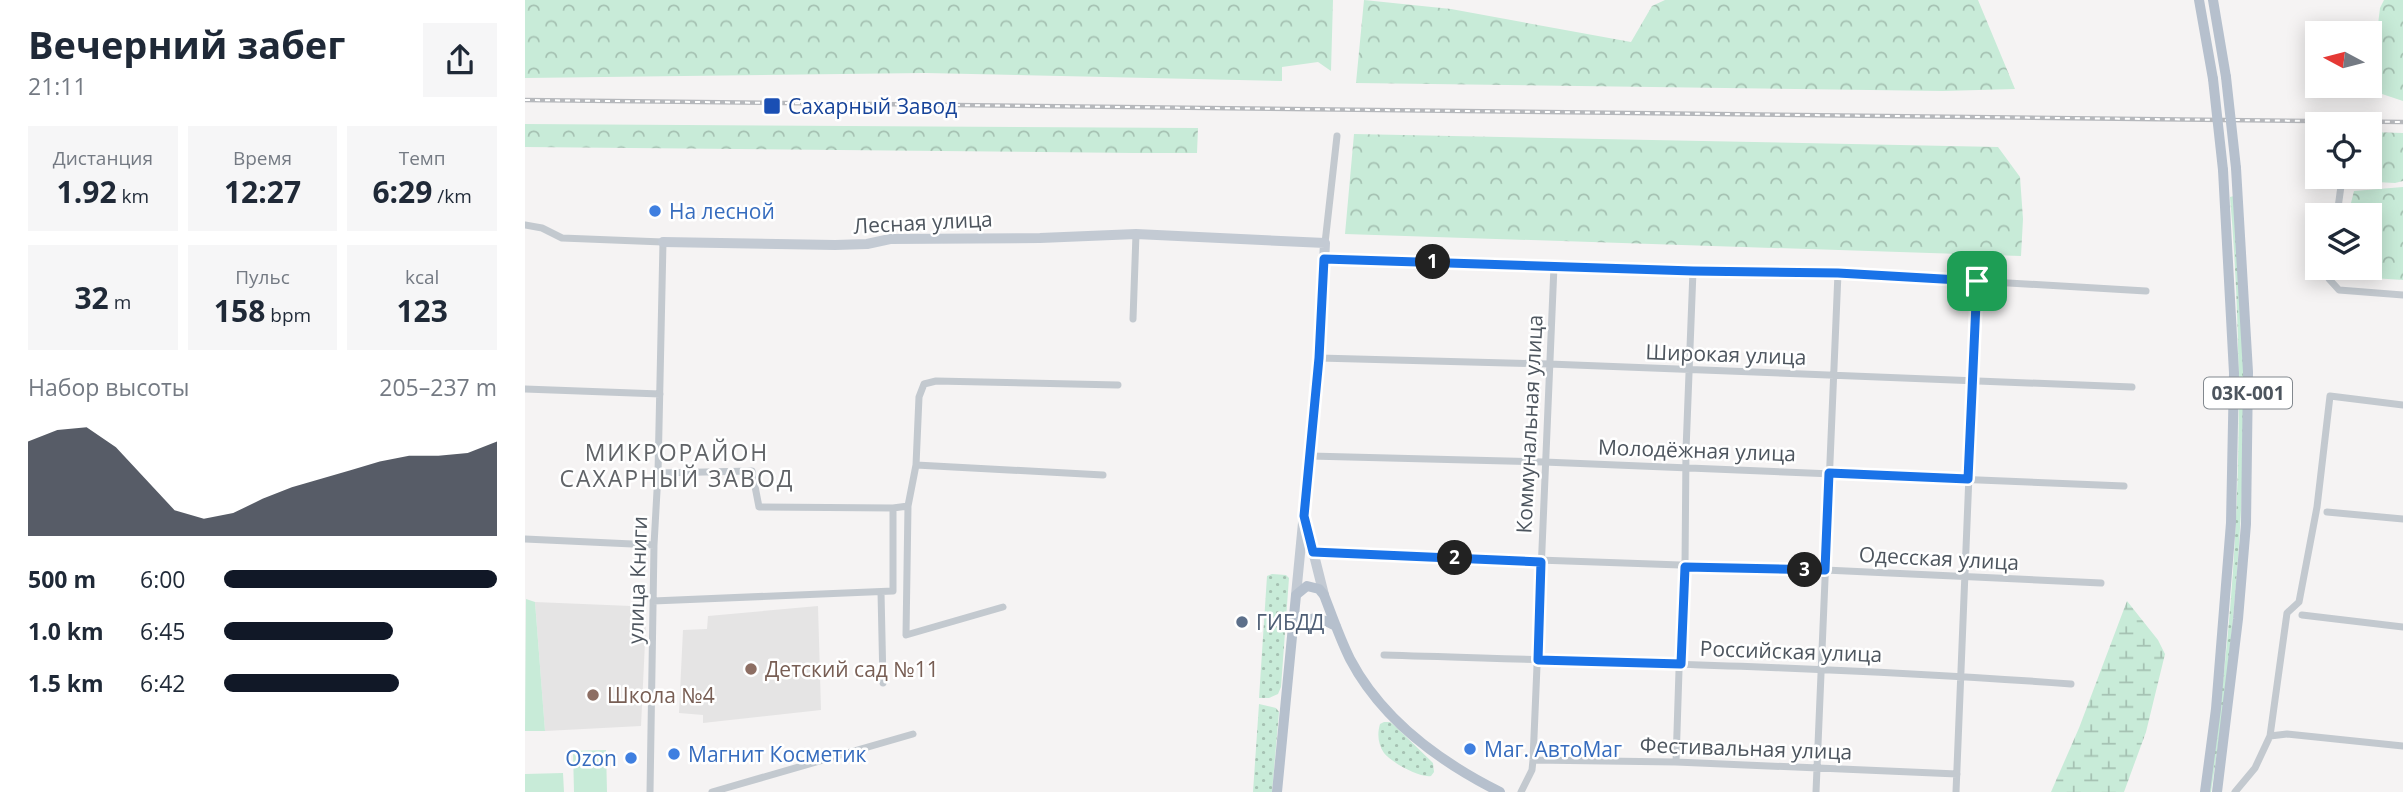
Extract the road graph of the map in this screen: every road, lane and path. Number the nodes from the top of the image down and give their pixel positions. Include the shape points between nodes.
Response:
1 (2199, 0) edge
2 (2213, 0) edge
3 (1337, 136) dead end
4 (525, 225) edge
5 (1136, 234) junction
6 (663, 242) junction
7 (1325, 243) junction
8 (1324, 259) junction
9 (1554, 266) junction
10 (1693, 271) junction
11 (1838, 273) junction
12 (2330, 280) edge
13 (1977, 281) junction
14 (2146, 291) dead end
15 (2403, 295) edge
16 (1133, 319) dead end
17 (1319, 358) junction
18 (1549, 364) junction
19 (1690, 371) junction
20 (1834, 374) junction
21 (1972, 381) junction
22 (1118, 385) dead end
23 (2132, 387) dead end
24 (525, 388) edge
25 (660, 394) junction
26 (2403, 405) edge
27 (1310, 456) junction
28 (1544, 462) junction
29 (916, 465) junction
30 (1686, 467) junction
31 (658, 472) junction
32 (1829, 473) junction
33 (1103, 475) dead end
34 (1968, 479) junction
35 (2124, 486) dead end
36 (908, 506) junction
37 (893, 508) junction
38 (2327, 512) dead end
39 (1304, 516) junction
40 (2403, 520) edge
41 (525, 539) edge
42 (654, 545) junction
43 (1313, 552) junction
44 (1541, 562) junction
45 (1685, 567) junction
46 (1825, 570) junction
47 (1964, 577) junction
48 (2101, 583) dead end
49 (881, 592) junction
50 (1296, 595) junction
51 (1324, 595) junction
52 (653, 601) junction
53 (1003, 607) dead end
54 (2302, 615) dead end
55 (1302, 618) junction
56 (1336, 626) junction
57 (2403, 627) edge
58 (1384, 655) dead end
59 (1538, 660) junction
60 (1681, 664) junction
61 (1821, 670) junction
62 (1961, 676) junction
63 (883, 683) dead end
64 (2071, 684) dead end
65 (913, 734) dead end
66 (2270, 736) junction
67 (2403, 746) edge
68 (1533, 760) junction
69 (1676, 762) junction
70 (1817, 768) junction
71 (1957, 774) junction
72 (650, 792) edge
73 (712, 792) edge
74 (1277, 792) edge
75 (1500, 792) edge
76 (1521, 792) edge
77 (1816, 792) edge
78 (1956, 792) edge
79 (2205, 792) edge
80 (2217, 792) edge
81 (2235, 792) edge

1 - 79 main road, 03К-001, bridge via 2223,170 2234,419 2225,619
2 - 80 main road, 03К-001, bridge via 2235,168 2248,360 2246,524
3 - 7 street
4 - 6 street, Лесная улица via 562,238
5 - 6 street, Лесная улица via 890,239 835,245
5 - 7 street, Лесная улица
5 - 16 street
6 - 25 street, улица Книги
7 - 8 street
8 - 9 street
8 - 17 street
9 - 10 street
9 - 18 street, Коммунальная улица
10 - 11 street
10 - 19 street
11 - 13 street
11 - 20 street
12 - 15 street via 2339,290
13 - 14 street
13 - 21 street
17 - 18 street, Широкая улица
17 - 27 street
18 - 19 street, Широкая улица
18 - 28 street, Коммунальная улица
19 - 20 street, Широкая улица
19 - 30 street
20 - 21 street, Широкая улица
20 - 32 street
21 - 23 street, Широкая улица
21 - 34 street
22 - 29 street via 924,384 919,397
24 - 25 street
25 - 31 street, улица Книги
26 - 66 street via 2330,396 2317,507 2299,602 2287,613
27 - 28 street, Молодёжная улица
27 - 39 street
28 - 30 street, Молодёжная улица
28 - 44 street, Коммунальная улица
29 - 33 street
29 - 36 street
30 - 32 street, Молодёжная улица
30 - 45 street
31 - 37 street via 752,471 759,507
31 - 42 street, улица Книги
32 - 34 street, Молодёжная улица
32 - 46 street
34 - 35 street, Молодёжная улица
34 - 47 street
36 - 37 street
36 - 53 street via 905,635
37 - 49 street via 893,592
38 - 40 street
39 - 43 street
39 - 50 street
41 - 42 street
42 - 52 street, улица Книги
43 - 44 street, Одесская улица
43 - 51 street
44 - 45 street, Одесская улица
44 - 59 street, Коммунальная улица
45 - 46 street, Одесская улица
45 - 60 street
46 - 47 street, Одесская улица
46 - 61 street
47 - 48 street, Одесская улица
47 - 62 street
49 - 52 street
49 - 63 street
50 - 51 main road via 1307,586
50 - 55 main road
51 - 55 main road via 1320,607
51 - 56 main road
52 - 72 street, улица Книги
54 - 57 street
55 - 56 main road
55 - 74 main road via 1292,635
56 - 75 main road via 1364,684 1395,720 1450,764
58 - 59 street, Российская улица
59 - 60 street, Российская улица
59 - 68 street, Коммунальная улица
60 - 61 street, Российская улица
60 - 69 street
61 - 62 street, Российская улица
61 - 70 street
62 - 64 street, Российская улица
62 - 71 street
65 - 73 street
66 - 67 street
66 - 81 street via 2255,768
68 - 69 street, Фестивальная улица
68 - 76 street, Коммунальная улица
69 - 70 street, Фестивальная улица
70 - 71 street, Фестивальная улица
70 - 77 street
71 - 78 street

